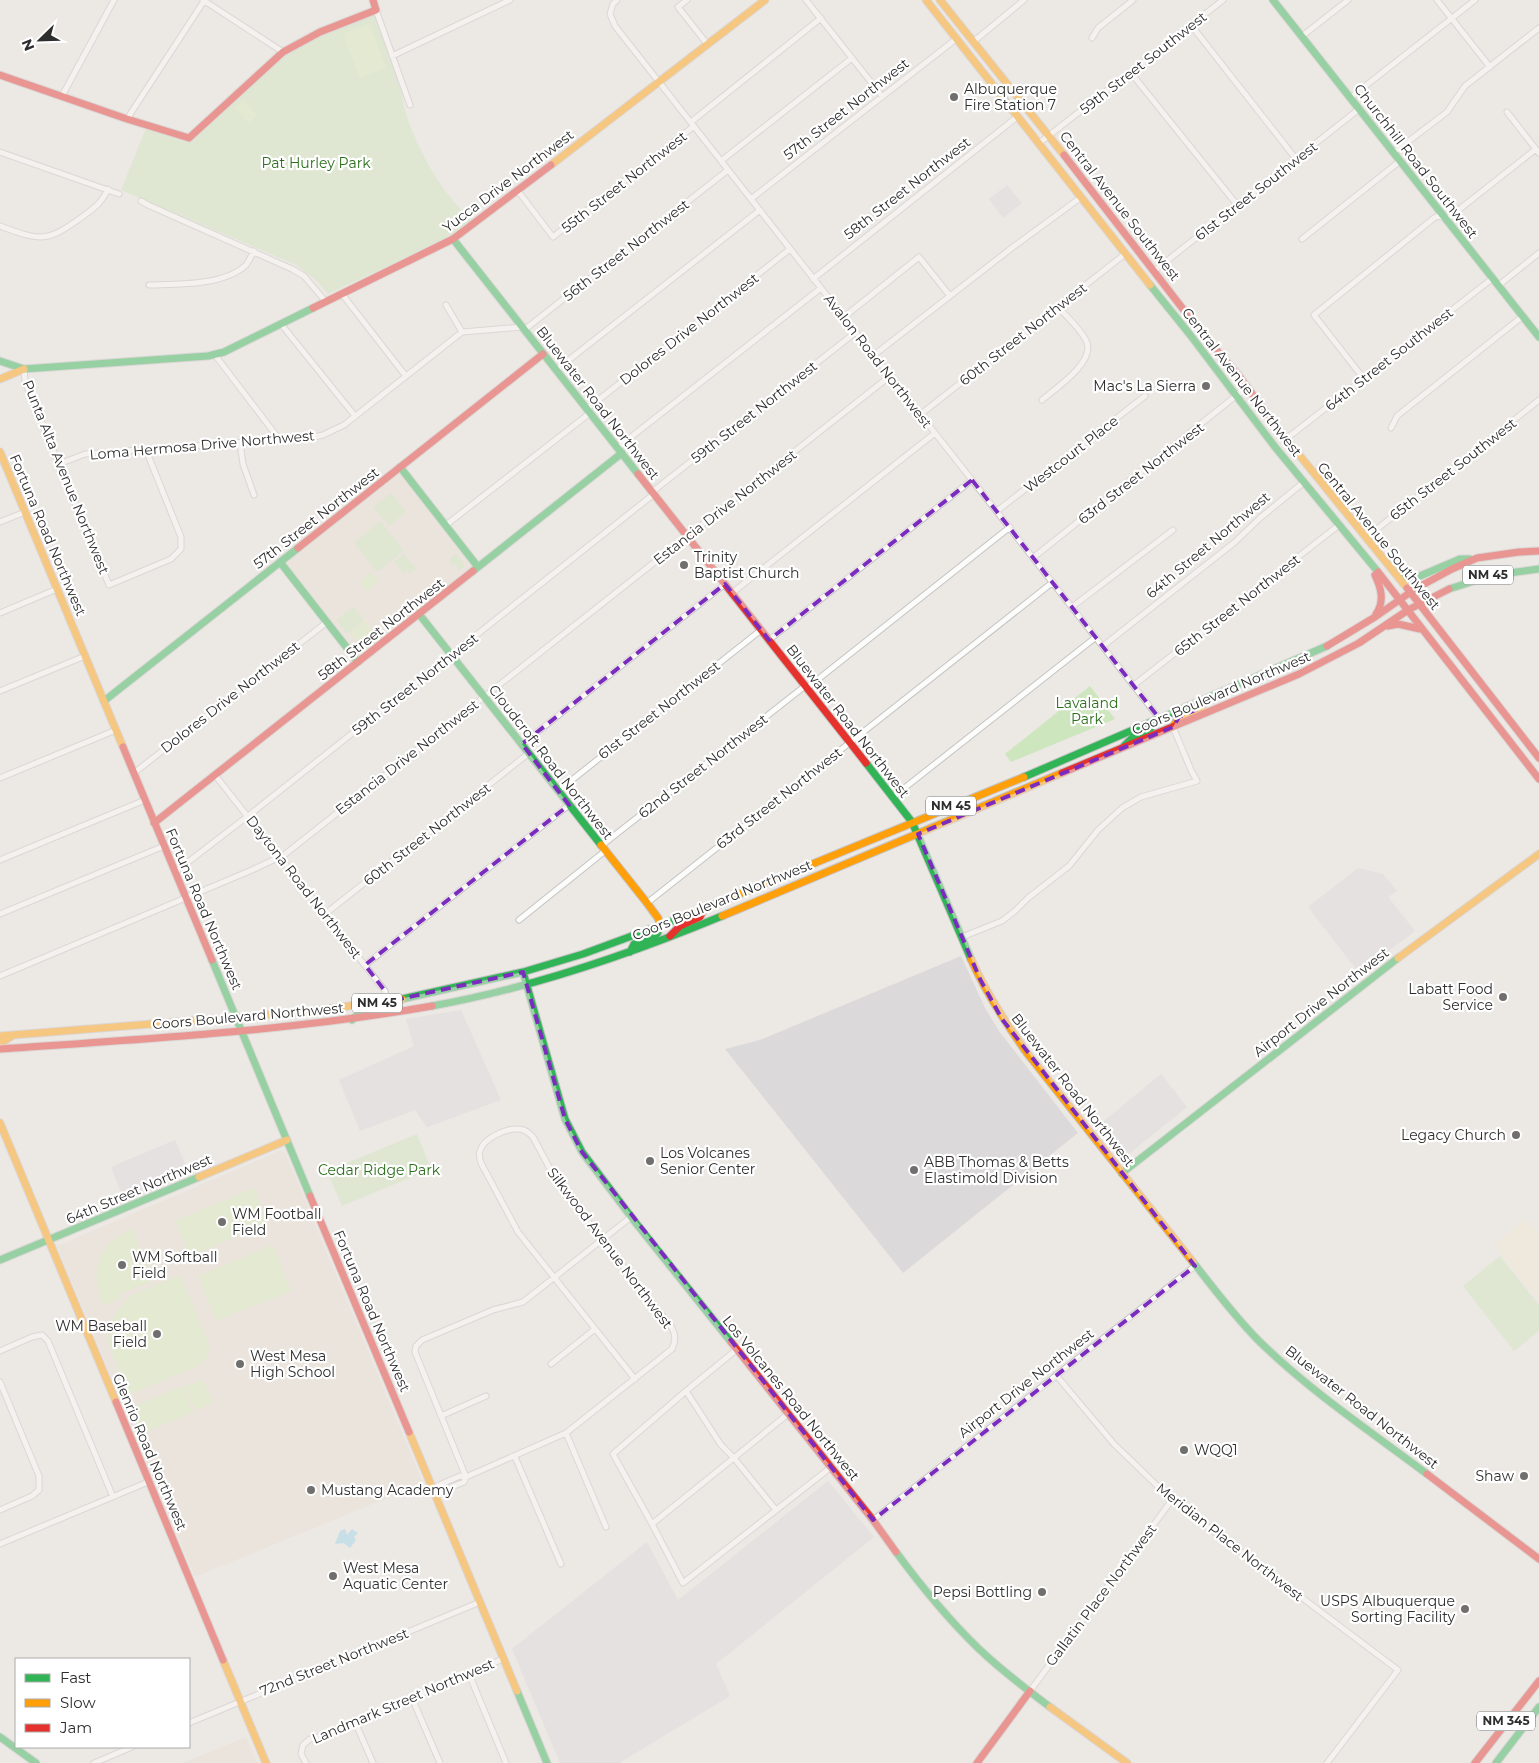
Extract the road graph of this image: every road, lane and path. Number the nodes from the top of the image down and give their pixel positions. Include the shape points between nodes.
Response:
1 (114, 0) edge
2 (203, 0) edge
3 (373, 0) edge
4 (510, 0) edge
5 (617, 0) edge
6 (687, 0) edge
7 (765, 0) edge
8 (806, 0) edge
9 (926, 0) edge
10 (940, 0) edge
11 (1024, 0) edge
12 (1133, 0) edge
13 (1223, 0) edge
14 (1272, 0) edge
15 (1348, 0) edge
16 (1437, 0) edge
17 (1474, 0) edge
18 (376, 10) junction
19 (821, 18) junction
20 (1452, 18) junction
21 (1192, 26) junction
22 (1539, 28) edge
23 (1301, 36) junction
24 (1092, 38) dead end
25 (956, 40) junction
26 (973, 42) junction
27 (708, 45) junction
28 (283, 52) junction
29 (392, 56) junction
30 (852, 58) junction
31 (1490, 67) junction
32 (1131, 72) junction
33 (0, 75) edge
34 (660, 82) junction
35 (62, 96) junction
36 (882, 96) junction
37 (1350, 98) junction
38 (410, 105) dead end
39 (1359, 109) junction
40 (1507, 112) dead end
41 (1017, 117) junction
42 (127, 119) junction
43 (693, 124) junction
44 (1049, 136) junction
45 (1038, 144) junction
46 (1537, 151) edge
47 (0, 152) edge
48 (1393, 153) junction
49 (1296, 160) junction
50 (721, 161) junction
51 (1400, 161) junction
52 (728, 170) junction
53 (108, 189) junction
54 (518, 191) junction
55 (119, 194) dead end
56 (1080, 198) junction
57 (751, 199) junction
58 (142, 201) dead end
59 (1238, 206) junction
60 (760, 210) junction
61 (1447, 219) junction
62 (0, 226) edge
63 (453, 239) junction
64 (1302, 239) dead end
65 (790, 249) junction
66 (254, 251) junction
67 (1539, 253) edge
68 (1125, 254) junction
69 (1154, 271) junction
70 (1493, 278) junction
71 (813, 279) junction
72 (1499, 285) junction
73 (149, 286) dead end
74 (821, 288) junction
75 (342, 294) junction
76 (950, 296) junction
77 (326, 302) junction
78 (446, 305) dead end
79 (1058, 307) junction
80 (1523, 316) junction
81 (844, 317) junction
82 (281, 324) junction
83 (523, 328) junction
84 (462, 332) junction
85 (856, 332) junction
86 (1539, 337) edge
87 (543, 354) junction
88 (215, 355) junction
89 (874, 355) junction
90 (0, 361) edge
91 (24, 369) junction
92 (556, 370) junction
93 (405, 375) junction
94 (890, 376) junction
95 (0, 379) edge
96 (1364, 379) junction
97 (1247, 388) junction
98 (1145, 396) dead end
99 (1236, 396) junction
100 (1042, 400) dead end
101 (1539, 400) edge
102 (588, 411) junction
103 (921, 414) junction
104 (355, 416) junction
105 (1391, 428) dead end
106 (935, 433) junction
107 (279, 439) junction
108 (1286, 439) junction
109 (240, 443) junction
110 (146, 450) junction
111 (620, 451) junction
112 (0, 452) edge
113 (59, 464) junction
114 (400, 467) junction
115 (972, 480) junction
116 (1304, 482) junction
117 (653, 493) junction
118 (254, 495) dead end
119 (997, 511) junction
120 (25, 512) junction
121 (0, 522) edge
122 (446, 525) junction
123 (1339, 525) junction
124 (1010, 527) junction
125 (1173, 530) dead end
126 (687, 537) junction
127 (1367, 537) junction
128 (1538, 550) edge
129 (1034, 557) junction
130 (1477, 558) junction
131 (280, 562) junction
132 (1370, 563) junction
133 (478, 567) junction
134 (1539, 569) edge
135 (1394, 572) junction
136 (1053, 582) junction
137 (725, 584) junction
138 (57, 589) junction
139 (732, 593) junction
140 (1410, 593) junction
141 (1398, 601) junction
142 (1418, 604) junction
143 (1072, 607) junction
144 (1407, 611) junction
145 (0, 613) edge
146 (419, 614) junction
147 (1370, 621) junction
148 (327, 622) junction
149 (1383, 627) junction
150 (1421, 629) junction
151 (761, 630) junction
152 (1096, 637) junction
153 (769, 640) junction
154 (1104, 646) junction
155 (1320, 650) junction
156 (85, 656) junction
157 (451, 656) junction
158 (358, 662) junction
159 (1324, 663) junction
160 (1134, 685) junction
161 (806, 687) junction
162 (0, 691) edge
163 (484, 697) junction
164 (1207, 700) junction
165 (104, 701) junction
166 (1159, 718) junction
167 (1173, 727) junction
168 (116, 730) junction
169 (850, 742) junction
170 (522, 744) junction
171 (1120, 749) junction
172 (528, 753) junction
173 (1539, 758) edge
174 (134, 773) junction
175 (215, 775) junction
176 (0, 778) edge
177 (1539, 779) edge
178 (558, 791) junction
179 (892, 797) junction
180 (145, 800) junction
181 (568, 805) junction
182 (248, 816) junction
183 (912, 822) junction
184 (154, 823) junction
185 (918, 834) junction
186 (164, 846) junction
187 (603, 849) junction
188 (1539, 854) edge
189 (279, 857) junction
190 (0, 860) edge
191 (175, 872) junction
192 (187, 898) junction
193 (647, 903) junction
194 (704, 908) junction
195 (0, 914) edge
196 (325, 914) junction
197 (518, 920) dead end
198 (661, 926) junction
199 (670, 937) junction
200 (962, 937) junction
201 (630, 952) junction
202 (365, 965) junction
203 (523, 972) junction
204 (0, 976) edge
205 (528, 984) junction
206 (455, 988) junction
207 (386, 1002) junction
208 (416, 1008) junction
209 (236, 1017) junction
210 (352, 1020) junction
211 (242, 1030) junction
212 (14, 1035) junction
213 (0, 1036) edge
214 (0, 1041) edge
215 (0, 1049) edge
216 (0, 1123) edge
217 (287, 1140) junction
218 (1122, 1173) junction
219 (631, 1217) junction
220 (602, 1239) junction
221 (49, 1240) junction
222 (0, 1260) edge
223 (1195, 1266) junction
224 (554, 1277) junction
225 (595, 1329) junction
226 (736, 1350) junction
227 (0, 1351) edge
228 (551, 1364) dead end
229 (1056, 1375) junction
230 (635, 1379) junction
231 (0, 1382) edge
232 (686, 1390) junction
233 (486, 1396) dead end
234 (788, 1414) junction
235 (441, 1416) junction
236 (566, 1433) junction
237 (515, 1457) junction
238 (734, 1458) junction
239 (830, 1468) junction
240 (466, 1477) junction
241 (148, 1482) junction
242 (433, 1491) junction
243 (113, 1496) junction
244 (1172, 1500) junction
245 (0, 1510) edge
246 (776, 1510) junction
247 (873, 1520) junction
248 (652, 1524) junction
249 (606, 1527) dead end
250 (0, 1544) edge
251 (1539, 1559) edge
252 (561, 1564) dead end
253 (480, 1602) junction
254 (503, 1659) junction
255 (469, 1674) junction
256 (1539, 1681) edge
257 (1030, 1691) junction
258 (412, 1698) junction
259 (240, 1701) junction
260 (1539, 1708) edge
261 (355, 1722) junction
262 (190, 1723) edge
263 (0, 1737) edge
264 (15, 1748) edge
265 (15, 1748) edge
266 (130, 1748) edge
267 (36, 1763) edge
268 (94, 1763) edge
269 (266, 1763) edge
270 (306, 1763) edge
271 (373, 1763) edge
272 (440, 1763) edge
273 (506, 1763) edge
274 (547, 1763) edge
275 (976, 1763) edge
276 (1126, 1763) edge
277 (1327, 1763) edge
278 (1475, 1763) edge
279 (1496, 1763) edge

1 - 35 street
2 - 28 street
2 - 42 street
3 - 18 main road
4 - 29 street
5 - 34 street, Avalon Road Northwest via 611,9 611,20
6 - 27 street via 678,7
7 - 27 main road, Yucca Drive Northwest
8 - 19 street
9 - 25 main road, Central Avenue Northwest
10 - 26 main road, Central Avenue Southwest
11 - 26 street
12 - 24 street via 1098,28
13 - 21 street, 59th Street Southwest
14 - 23 main road, Churchhill Road Southwest
15 - 23 street
16 - 20 street
17 - 20 street
18 - 28 main road via 313,35
18 - 29 street
19 - 30 street
19 - 43 street, 55th Street Northwest
20 - 31 street
20 - 37 street
21 - 32 street, 59th Street Southwest
21 - 49 street
22 - 31 street
23 - 37 main road, Churchhill Road Southwest
25 - 36 street, 57th Street Northwest
25 - 41 main road, Central Avenue Northwest
26 - 44 main road, Central Avenue Southwest
27 - 34 main road, Yucca Drive Northwest
28 - 42 main road via 190,138
29 - 38 street
30 - 36 street
30 - 50 street
31 - 48 street via 1465,86 1447,112
32 - 44 street, 59th Street Southwest
32 - 59 street
33 - 35 main road
34 - 43 street, Avalon Road Northwest
34 - 54 main road, Yucca Drive Northwest
35 - 42 main road
36 - 57 street, 57th Street Northwest
37 - 39 main road, Churchhill Road Southwest
39 - 48 main road, Churchhill Road Southwest
39 - 49 street, 61st Street Southwest
40 - 46 street
41 - 45 main road, Central Avenue Northwest
41 - 71 street, 58th Street Northwest
43 - 50 street, Avalon Road Northwest
43 - 54 street, 55th Street Northwest via 553,237
44 - 45 street, 59th Street Southwest
44 - 69 main road, Central Avenue Southwest
45 - 56 main road, Central Avenue Northwest
46 - 61 street
47 - 53 street
48 - 51 main road, Churchhill Road Southwest
49 - 59 street, 61st Street Southwest
50 - 52 street, Avalon Road Northwest
51 - 61 main road, Churchhill Road Southwest
51 - 64 street
52 - 57 street, Avalon Road Northwest
52 - 83 street, 56th Street Northwest
53 - 55 street
53 - 62 street via 103,200 59,233 27,236
54 - 63 main road, Yucca Drive Northwest
56 - 68 main road, Central Avenue Northwest
56 - 76 street
57 - 60 street, Avalon Road Northwest
58 - 66 street
59 - 69 street, 61st Street Southwest
60 - 65 street, Avalon Road Northwest
60 - 92 street
61 - 70 main road, Churchhill Road Southwest
61 - 96 street via 1434,218 1314,315
63 - 75 main road, Yucca Drive Northwest
63 - 83 main road, Bluewater Road Northwest
65 - 71 street, Avalon Road Northwest
65 - 102 street, Dolores Drive Northwest
66 - 73 street via 247,264 220,279
66 - 77 street via 304,276
67 - 72 street
68 - 79 street, 60th Street Northwest
68 - 99 main road, Central Avenue Northwest
69 - 97 main road, Central Avenue Southwest
70 - 72 main road, Churchhill Road Southwest
70 - 96 street, 64th Street Southwest
71 - 74 street, Avalon Road Northwest
72 - 80 main road, Churchhill Road Southwest
74 - 81 street, Avalon Road Northwest
74 - 111 street, 58th Street Northwest
75 - 77 main road, Yucca Drive Northwest
75 - 93 street
76 - 81 street via 919,257
76 - 89 street
77 - 82 main road, Yucca Drive Northwest
78 - 84 street
79 - 100 street via 1082,334 1089,352 1082,366
79 - 103 street, 60th Street Northwest
80 - 86 main road, Churchhill Road Southwest
80 - 105 street via 1397,416
81 - 85 street, Avalon Road Northwest
82 - 88 main road, Yucca Drive Northwest
82 - 104 street
83 - 84 street
83 - 87 main road, Bluewater Road Northwest
84 - 93 street, Loma Hermosa Drive Northwest
85 - 89 street, Avalon Road Northwest
85 - 117 street, 59th Street Northwest
87 - 92 main road, Bluewater Road Northwest
87 - 114 main road, 57th Street Northwest
88 - 91 main road
88 - 107 street
89 - 94 street, Avalon Road Northwest
90 - 91 main road
91 - 95 main road
91 - 113 street, Punta Alta Avenue Northwest via 25,382
92 - 102 main road, Bluewater Road Northwest
93 - 104 street, Loma Hermosa Drive Northwest
94 - 103 street, Avalon Road Northwest
94 - 126 street, Estancia Drive Northwest
96 - 108 street, 64th Street Southwest
97 - 99 street, 63rd Street Northwest
97 - 108 main road, Central Avenue Southwest
98 - 119 street, Westcourt Place
99 - 116 main road, Central Avenue Northwest
99 - 129 street, 63rd Street Northwest
101 - 127 street, 65th Street Southwest
102 - 111 main road, Bluewater Road Northwest
102 - 122 street, Dolores Drive Northwest
103 - 106 street, Avalon Road Northwest
104 - 107 street, Loma Hermosa Drive Northwest via 323,435
106 - 115 street, Avalon Road Northwest
106 - 139 street
107 - 109 street, Loma Hermosa Drive Northwest
108 - 127 main road, Central Avenue Southwest
109 - 110 street, Loma Hermosa Drive Northwest
109 - 118 street via 243,464
110 - 113 street, Loma Hermosa Drive Northwest via 85,454
110 - 113 street, Punta Alta Avenue Northwest via 181,536 181,549 171,559 109,585
111 - 117 main road, Bluewater Road Northwest
111 - 133 main road, 58th Street Northwest
112 - 120 main road, Fortuna Road Northwest
114 - 122 main road
114 - 131 main road, 57th Street Northwest
115 - 119 street, Avalon Road Northwest
115 - 153 street
116 - 123 main road, Central Avenue Northwest
116 - 154 street, 64th Street Northwest via 1235,542
117 - 126 main road, Bluewater Road Northwest
117 - 157 street, 59th Street Northwest
119 - 124 street, Avalon Road Northwest
120 - 121 street
120 - 138 main road, Fortuna Road Northwest
122 - 133 main road
123 - 132 main road, Central Avenue Northwest
123 - 160 street, 65th Street Northwest
124 - 129 street, Avalon Road Northwest
124 - 161 street, 62nd Street Northwest
125 - 143 street
126 - 137 main road, Bluewater Road Northwest
126 - 163 street, Estancia Drive Northwest
127 - 135 main road, Central Avenue Southwest
128 - 130 main road, NM 45
129 - 136 street, Avalon Road Northwest
130 - 135 main road via 1460,560 1413,579
130 - 140 main road, NM 45 via 1452,568
131 - 148 main road
131 - 165 main road, 57th Street Northwest
132 - 141 main road, Central Avenue Northwest
132 - 147 main road via 1382,598 1380,608
133 - 146 main road, 58th Street Northwest
134 - 142 main road, NM 45 via 1484,576
135 - 140 main road, Central Avenue Southwest
136 - 143 street, Avalon Road Northwest
136 - 169 street, 63rd Street Northwest
137 - 139 main road, Bluewater Road Northwest
137 - 170 street
138 - 145 street
138 - 156 main road, Fortuna Road Northwest
139 - 151 main road, Bluewater Road Northwest
140 - 141 main road, NM 45
140 - 142 main road, Central Avenue Southwest
141 - 144 main road, Central Avenue Northwest
141 - 147 main road, Coors Boulevard Northwest / NM 45
142 - 144 main road, NM 45
142 - 173 main road, Central Avenue Southwest
143 - 152 street, Avalon Road Northwest
144 - 149 main road, Coors Boulevard Northwest / NM 45
144 - 150 main road, Central Avenue Northwest
146 - 157 main road, Cloudcroft Road Northwest
146 - 158 main road, 58th Street Northwest
147 - 155 main road, Coors Boulevard Northwest / NM 45
148 - 158 main road
148 - 174 street, Dolores Drive Northwest
149 - 150 main road via 1398,624
149 - 159 main road, Coors Boulevard Northwest / NM 45
150 - 177 main road, Central Avenue Northwest
151 - 153 main road, Bluewater Road Northwest
151 - 178 street, 61st Street Northwest
152 - 154 street, Avalon Road Northwest
152 - 179 street
153 - 161 main road, Bluewater Road Northwest
154 - 160 street, Avalon Road Northwest
155 - 159 main road
155 - 164 main road, Coors Boulevard Northwest / NM 45
156 - 162 street
156 - 165 main road, Fortuna Road Northwest
157 - 163 main road, Cloudcroft Road Northwest
157 - 182 street, 59th Street Northwest
158 - 175 main road, 58th Street Northwest
159 - 167 main road, Coors Boulevard Northwest / NM 45
160 - 166 street, Avalon Road Northwest
161 - 169 main road, Bluewater Road Northwest
161 - 187 street, 62nd Street Northwest
163 - 170 main road, Cloudcroft Road Northwest
163 - 189 street, Estancia Drive Northwest
164 - 166 main road, Coors Boulevard Northwest / NM 45
164 - 167 main road via 1202,707 1179,717
165 - 168 main road, Fortuna Road Northwest
166 - 171 main road via 1150,730 1132,738
166 - 183 main road, Coors Boulevard Northwest / NM 45
167 - 171 main road, Coors Boulevard Northwest / NM 45
167 - 200 street via 1197,781 1141,798 1122,808 1098,830 1070,866 1009,916
168 - 174 main road, Fortuna Road Northwest
168 - 176 street
169 - 179 main road, Bluewater Road Northwest
169 - 193 street, 63rd Street Northwest
170 - 172 main road, Cloudcroft Road Northwest
171 - 185 main road, Coors Boulevard Northwest / NM 45
172 - 178 main road, Cloudcroft Road Northwest
172 - 196 street, 60th Street Northwest
174 - 180 main road, Fortuna Road Northwest
175 - 182 street, Daytona Road Northwest
175 - 184 main road, 58th Street Northwest
178 - 181 main road, Cloudcroft Road Northwest
179 - 183 main road, Bluewater Road Northwest
180 - 184 main road, Fortuna Road Northwest
180 - 190 street
181 - 187 main road, Cloudcroft Road Northwest
181 - 202 street
182 - 189 street, Daytona Road Northwest
182 - 191 street, 59th Street Northwest
183 - 185 main road, Bluewater Road Northwest
183 - 194 main road, Coors Boulevard Northwest / NM 45
184 - 186 main road, Fortuna Road Northwest
185 - 199 main road, Coors Boulevard Northwest / NM 45
185 - 200 main road, Bluewater Road Northwest
186 - 191 main road, Fortuna Road Northwest
186 - 195 street
187 - 193 main road, Cloudcroft Road Northwest
187 - 197 street, 62nd Street Northwest
188 - 218 main road, Airport Drive Northwest via 1367,981
189 - 192 street, Estancia Drive Northwest
189 - 196 street, Daytona Road Northwest
191 - 192 main road, Fortuna Road Northwest
192 - 204 street, Estancia Drive Northwest
192 - 209 main road, Fortuna Road Northwest
193 - 198 main road, Cloudcroft Road Northwest
194 - 198 main road, Coors Boulevard Northwest / NM 45
194 - 199 main road via 700,916 675,929
196 - 202 street, Daytona Road Northwest
198 - 201 main road via 657,934 634,944
198 - 203 main road, Coors Boulevard Northwest / NM 45
199 - 201 main road, Coors Boulevard Northwest / NM 45
200 - 218 main road, Bluewater Road Northwest via 983,985 1009,1029
201 - 205 main road, Coors Boulevard Northwest / NM 45
202 - 207 street, Daytona Road Northwest via 385,991
203 - 205 main road, Los Volcanes Road Northwest
203 - 206 main road, Coors Boulevard Northwest / NM 45
205 - 208 main road, Coors Boulevard Northwest / NM 45
205 - 219 main road, Los Volcanes Road Northwest via 566,1119 582,1152
206 - 207 main road, Coors Boulevard Northwest / NM 45
206 - 208 main road via 422,1002
207 - 209 main road, Coors Boulevard Northwest / NM 45
207 - 210 main road via 380,1009 356,1014
208 - 210 main road, Coors Boulevard Northwest / NM 45
209 - 211 main road, Fortuna Road Northwest
209 - 212 main road, Coors Boulevard Northwest / NM 45
210 - 211 main road, Coors Boulevard Northwest / NM 45
211 - 215 main road, Coors Boulevard Northwest / NM 45
211 - 217 main road, Fortuna Road Northwest
212 - 213 main road, Coors Boulevard Northwest / NM 45
212 - 214 main road
216 - 221 main road, Glenrio Road Northwest
217 - 221 main road, 64th Street Northwest
217 - 242 main road, Fortuna Road Northwest
218 - 223 main road, Bluewater Road Northwest
219 - 220 street
219 - 226 main road, Los Volcanes Road Northwest
220 - 224 street
220 - 224 street, Silkwood Avenue Northwest via 557,1182 527,1131 520,1129 502,1133 484,1143 479,1155 481,1163 518,1232
220 - 230 street, Silkwood Avenue Northwest via 672,1328 675,1337 672,1349
221 - 222 main road, 64th Street Northwest
221 - 241 main road, Glenrio Road Northwest
223 - 229 street, Airport Drive Northwest
223 - 251 main road, Bluewater Road Northwest via 1258,1340 1293,1372 1508,1532
224 - 225 street
224 - 235 street via 523,1302 493,1310 422,1340 416,1346 415,1352
225 - 228 street
225 - 230 street
226 - 232 street
226 - 234 main road, Los Volcanes Road Northwest
227 - 243 street via 32,1337 42,1335 48,1341
229 - 244 street, Meridian Place Northwest via 1114,1444
229 - 247 street, Airport Drive Northwest
230 - 236 street
231 - 245 street via 39,1476 39,1490
232 - 238 street via 720,1445
232 - 248 street via 613,1454
233 - 235 street
234 - 238 street
234 - 239 main road, Los Volcanes Road Northwest
235 - 240 street
236 - 237 street
236 - 249 street
237 - 240 street
237 - 252 street
238 - 246 street
238 - 248 street
239 - 246 street
239 - 247 main road, Los Volcanes Road Northwest
240 - 242 street via 460,1476
241 - 243 street
241 - 259 main road, Glenrio Road Northwest
242 - 253 main road, Fortuna Road Northwest
243 - 250 street
244 - 257 street, Gallatin Place Northwest
244 - 277 street, Meridian Place Northwest via 1398,1670
246 - 248 street via 683,1583
247 - 257 main road, Los Volcanes Road Northwest via 958,1628
253 - 254 main road, Fortuna Road Northwest
253 - 259 street, 72nd Street Northwest
254 - 255 street, Landmark Street Northwest
254 - 274 main road, Fortuna Road Northwest
255 - 258 street, Landmark Street Northwest
255 - 273 street
256 - 278 main road, NM 345
257 - 275 main road
257 - 276 main road, Los Volcanes Road Northwest
258 - 261 street, Landmark Street Northwest
258 - 272 street
259 - 262 street, 72nd Street Northwest
259 - 269 main road, Glenrio Road Northwest
260 - 279 main road, NM 345
261 - 270 street, Landmark Street Northwest via 310,1739 303,1745 301,1754
261 - 271 street
263 - 265 main road
264 - 267 main road
266 - 268 street

